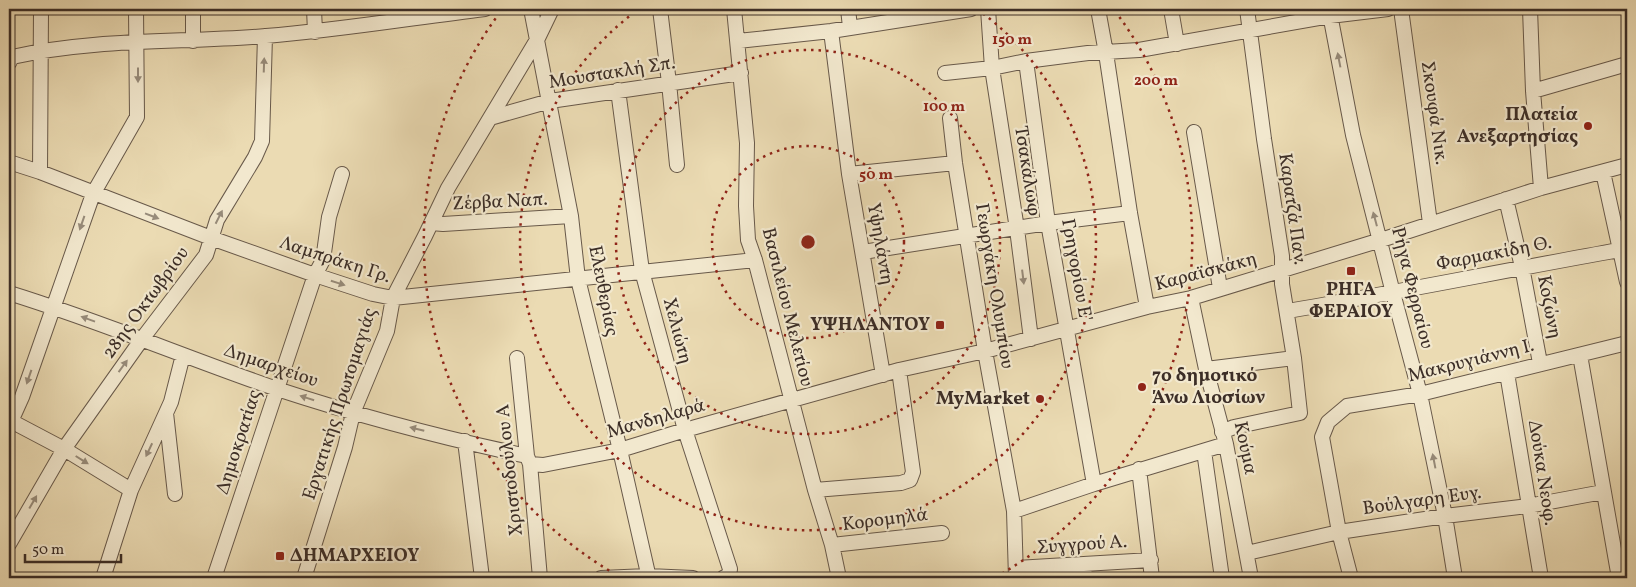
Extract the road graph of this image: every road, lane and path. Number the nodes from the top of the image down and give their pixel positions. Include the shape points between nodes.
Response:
1 (41, 9) edge
2 (136, 9) edge
3 (193, 9) edge
4 (314, 9) edge
5 (485, 9) edge
6 (532, 9) edge
7 (552, 9) edge
8 (660, 9) edge
9 (734, 9) edge
10 (848, 9) edge
11 (971, 9) edge
12 (988, 9) edge
13 (1098, 9) edge
14 (1171, 9) edge
15 (1247, 9) edge
16 (1388, 9) edge
17 (1401, 9) edge
18 (1530, 9) edge
19 (433, 12) edge
20 (1330, 12) edge
21 (850, 27) junction
22 (1250, 30) junction
23 (831, 31) junction
24 (315, 32) junction
25 (265, 36) junction
26 (538, 38) junction
27 (193, 41) junction
28 (738, 41) junction
29 (135, 42) junction
30 (1176, 44) junction
31 (41, 50) junction
32 (1106, 53) junction
33 (1026, 61) junction
34 (9, 63) edge
35 (1627, 64) edge
36 (992, 68) junction
37 (945, 72) dead end
38 (741, 73) junction
39 (669, 83) junction
40 (618, 90) junction
41 (1533, 91) junction
42 (550, 101) junction
43 (490, 118) junction
44 (950, 118) dead end
45 (1194, 132) dead end
46 (9, 162) edge
47 (955, 163) junction
48 (677, 165) dead end
49 (1627, 165) edge
50 (40, 172) junction
51 (1603, 172) junction
52 (342, 174) dead end
53 (849, 174) junction
54 (1541, 188) junction
55 (93, 194) junction
56 (1506, 199) junction
57 (1130, 213) junction
58 (571, 216) junction
59 (431, 223) junction
60 (1048, 223) junction
61 (1430, 223) junction
62 (1017, 229) junction
63 (967, 237) junction
64 (211, 238) junction
65 (1380, 240) junction
66 (1619, 250) junction
67 (863, 252) junction
68 (755, 260) junction
69 (1522, 267) junction
70 (1282, 270) junction
71 (642, 271) junction
72 (315, 276) junction
73 (578, 279) junction
74 (1627, 282) edge
75 (1220, 288) junction
76 (9, 293) edge
77 (1393, 293) junction
78 (393, 298) junction
79 (1191, 298) junction
80 (53, 306) junction
81 (1147, 307) junction
82 (1288, 311) junction
83 (1067, 330) junction
84 (142, 339) junction
85 (1031, 339) junction
86 (1627, 343) edge
87 (985, 351) junction
88 (183, 355) junction
89 (1580, 355) junction
90 (517, 358) dead end
91 (1294, 358) junction
92 (1540, 363) junction
93 (899, 370) junction
94 (1206, 370) junction
95 (1507, 373) junction
96 (883, 375) junction
97 (277, 388) junction
98 (1420, 394) junction
99 (791, 400) junction
100 (166, 412) junction
101 (353, 413) junction
102 (10, 423) edge
103 (685, 430) junction
104 (1224, 438) junction
105 (465, 441) junction
106 (64, 449) junction
107 (620, 450) junction
108 (1204, 451) junction
109 (528, 460) junction
110 (1139, 470) junction
111 (1094, 484) junction
112 (131, 490) junction
113 (815, 490) junction
114 (1603, 492) junction
115 (175, 494) dead end
116 (1528, 506) junction
117 (1014, 511) junction
118 (1444, 516) junction
119 (1340, 532) junction
120 (942, 533) dead end
121 (9, 544) edge
122 (832, 545) junction
123 (1247, 553) junction
124 (1150, 560) junction
125 (1084, 572) edge
126 (1016, 573) edge
127 (648, 577) edge
128 (726, 577) edge
129 (103, 578) edge
130 (214, 578) edge
131 (304, 578) edge
132 (482, 578) edge
133 (540, 578) edge
134 (600, 578) edge
135 (693, 578) edge
136 (839, 578) edge
137 (1152, 578) edge
138 (1222, 578) edge
139 (1251, 578) edge
140 (1351, 578) edge
141 (1455, 578) edge
142 (1541, 578) edge
143 (1618, 578) edge

1 - 31 street
2 - 29 street
3 - 27 street
4 - 24 street
5 - 19 street
6 - 26 street, Ελευθερίας
7 - 26 street, Εργατικής Πρωτομαγιάς
8 - 39 street
9 - 28 street, Βασιλείου Μελετίου
10 - 21 street
11 - 21 street
12 - 36 street, Τσακάλωφ
13 - 32 street
14 - 30 street
15 - 22 street, Καρατζά Παν.
16 - 20 street
17 - 61 street, Σκουφά Νικ.
18 - 41 street
19 - 24 street
20 - 22 street
65 -> 20 street, Ρήγα Φερραίου via 1353,134
21 - 23 street
22 - 30 street
22 - 70 street, Καρατζά Παν.
23 - 28 street
23 - 53 street, Υψηλάντη
24 - 25 street
25 - 27 street
64 -> 25 street, 28ης Οκτωβρίου via 217,220 262,141
26 - 42 street, Ελευθερίας
26 - 43 street, Εργατικής Πρωτομαγιάς
27 - 29 street
28 - 38 street, Βασιλείου Μελετίου
29 - 31 street
29 -> 55 street via 137,117
30 - 32 street
31 - 34 street via 12,57
31 - 50 street
32 - 33 street
32 - 57 street
33 - 36 street
33 - 60 street, Γρηγορίου Ε'
35 - 41 street
36 - 37 street
36 - 62 street, Τσακάλωφ
38 - 39 street, Μουστακλή Σπ.
38 - 68 street, Βασιλείου Μελετίου via 747,143 748,240
39 - 40 street, Μουστακλή Σπ.
39 - 48 street
40 - 42 street, Μουστακλή Σπ.
40 - 71 street, Χελιώτη
41 - 54 street
42 - 43 street, Μουστακλή Σπ.
42 - 58 street, Ελευθερίας
43 - 59 street, Εργατικής Πρωτομαγιάς
44 - 47 street, Γεωργάκη Ολυμπίου
45 - 75 street
46 - 50 street, Λαμπράκη Γρ.
47 - 53 street
47 - 63 street, Γεωργάκη Ολυμπίου
49 - 51 street, Καραϊσκάκη
50 - 55 street, Λαμπράκη Γρ.
51 - 54 street, Καραϊσκάκη
51 - 66 street
52 - 72 street, Δημοκρατίας via 329,217 323,260
53 - 67 street, Υψηλάντη
54 - 56 street, Καραϊσκάκη
55 -> 64 street, Λαμπράκη Γρ.
55 -> 80 street
56 - 61 street, Καραϊσκάκη
56 - 69 street, Κοζώνη
57 - 60 street
57 - 81 street
58 - 59 street, Ζέρβα Ναπ.
58 - 73 street, Ελευθερίας
59 - 78 street, Εργατικής Πρωτομαγιάς
60 - 62 street
60 - 83 street, Γρηγορίου Ε'
61 - 65 street, Καραϊσκάκη
62 - 63 street
62 -> 85 street, Τσακάλωφ
63 - 67 street
63 - 87 street, Γεωργάκη Ολυμπίου
64 - 72 street, Λαμπράκη Γρ.
64 - 84 street, 28ης Οκτωβρίου via 206,255
65 - 70 street, Καραϊσκάκη
65 - 77 street, Ρήγα Φερραίου
66 - 69 street, Φαρμακίδη Θ.
66 - 74 street
67 - 96 street, Υψηλάντη
68 - 71 street, Λαμπράκη Γρ.
68 - 99 street, Βασιλείου Μελετίου
69 - 77 street, Φαρμακίδη Θ.
69 - 92 street, Κοζώνη
70 - 75 street, Καραϊσκάκη
70 - 82 street, Καρατζά Παν.
71 - 73 street, Λαμπράκη Γρ.
71 - 103 street, Χελιώτη
72 -> 78 street, Λαμπράκη Γρ.
72 - 97 street, Δημοκρατίας
73 - 78 street, Λαμπράκη Γρ.
73 - 107 street, Ελευθερίας
75 - 79 street, Καραϊσκάκη
76 - 80 street, Δημαρχείου
77 - 82 street, Φαρμακίδη Θ.
77 - 98 street, Ρήγα Φερραίου
78 - 101 street, Εργατικής Πρωτομαγιάς via 387,332
79 - 81 street, Καραϊσκάκη
79 - 94 street, Κούμα
84 -> 80 street, Δημαρχείου
80 -> 102 street
81 - 83 street, Καραϊσκάκη
82 - 91 street, Καρατζά Παν.
83 - 85 street, Καραϊσκάκη
83 - 111 street, Γρηγορίου Ε'
84 - 88 street, Δημαρχείου
106 -> 84 street, 28ης Οκτωβρίου
85 - 87 street, Καραϊσκάκη
86 - 89 street, Μακρυγιάννη Ι.
87 - 93 street, Καραϊσκάκη
87 - 117 street, Γεωργάκη Ολυμπίου
88 - 97 street, Δημαρχείου
88 - 100 street
89 - 92 street, Μακρυγιάννη Ι.
89 - 114 street
90 - 109 street, Χριστοδούλου Α
91 - 94 street
91 - 104 street, Καρατζά Παν. via 1300,413 1234,426
92 - 95 street, Μακρυγιάννη Ι.
93 - 96 street, Καραϊσκάκη
93 - 113 street via 913,472 910,480
94 - 104 street, Κούμα
95 - 98 street, Μακρυγιάννη Ι.
95 - 116 street, Δούκα Νεοφ.
96 - 99 street, Καραϊσκάκη
101 -> 97 street, Δημαρχείου
97 - 130 street, Δημοκρατίας
118 -> 98 street, Ρήγα Φερραίου
98 - 119 street, Μακρυγιάννη Ι. via 1347,406 1328,422 1322,437
99 - 103 street, Μανδηλαρά
99 - 113 street, Βασιλείου Μελετίου
100 -> 112 street
100 - 115 street
105 -> 101 street, Δημαρχείου
101 - 131 street, Εργατικής Πρωτομαγιάς
102 - 106 street
103 - 107 street, Μανδηλαρά
103 - 128 street, Χελιώτη via 730,569
104 - 108 street
104 - 123 street, Κούμα
105 - 109 street, Δημαρχείου
105 - 132 street
106 -> 112 street
121 -> 106 street, 28ης Οκτωβρίου
107 - 109 street, Μανδηλαρά via 543,464
107 - 127 street, Ελευθερίας
108 - 110 street
108 - 138 street
109 - 133 street, Χριστοδούλου Α
110 - 111 street
110 - 124 street
111 - 117 street
112 - 129 street
113 - 122 street, Βασιλείου Μελετίου
114 - 116 street, Βούλγαρη Ευγ.
114 - 143 street
116 - 118 street, Βούλγαρη Ευγ.
116 - 142 street, Δούκα Νεοφ.
117 - 126 street, Γεωργάκη Ολυμπίου
118 - 119 street, Βούλγαρη Ευγ.
118 - 141 street, Ρήγα Φερραίου
119 - 123 street, Βούλγαρη Ευγ.
119 - 140 street
120 - 122 street, Κορομηλά
122 - 136 street, Βασιλείου Μελετίου
123 - 139 street, Κούμα
124 - 125 street, Συγγρού Α.
124 - 137 street
125 - 126 street, Συγγρού Α.
127 - 134 street
127 - 135 street

